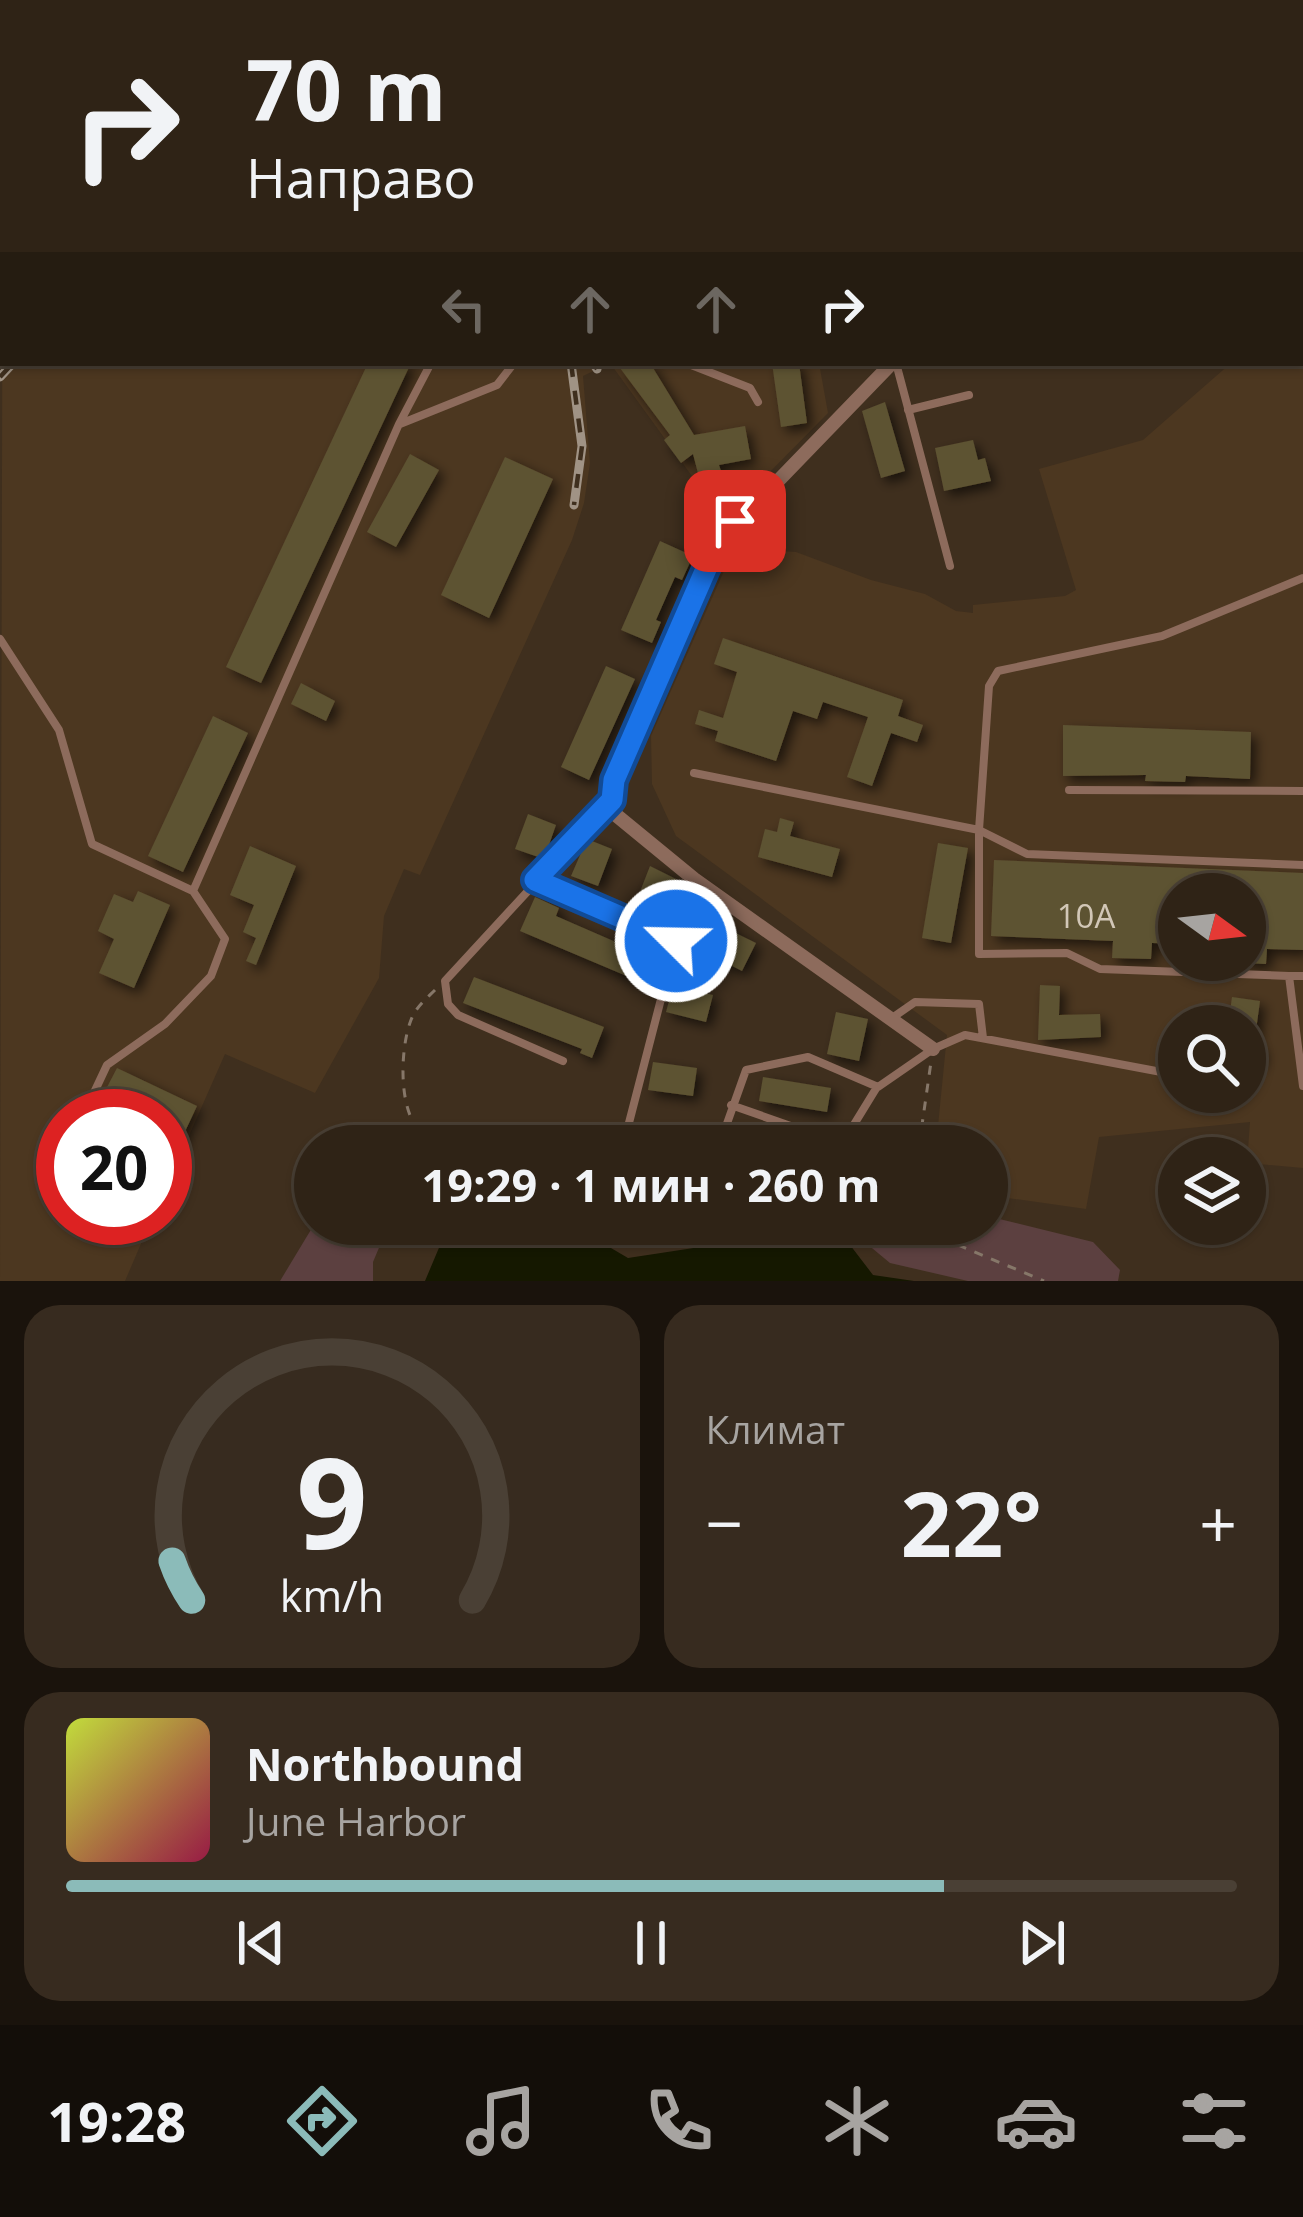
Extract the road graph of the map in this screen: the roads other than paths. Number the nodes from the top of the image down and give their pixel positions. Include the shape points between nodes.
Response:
1 (428, 366) edge
2 (512, 366) edge
3 (694, 366) edge
4 (891, 366) edge
5 (895, 366) edge
6 (969, 395) dead end
7 (758, 402) dead end
8 (908, 410) junction
9 (399, 424) junction
10 (950, 566) dead end
11 (1303, 578) edge
12 (0, 639) edge
13 (694, 773) dead end
14 (1069, 790) dead end
15 (1303, 791) edge
16 (612, 800) junction
17 (979, 830) junction
18 (1303, 865) edge
19 (535, 880) junction
20 (193, 891) junction
21 (1289, 976) junction
22 (1303, 976) edge
23 (891, 1019) junction
24 (983, 1038) junction
25 (933, 1049) junction
26 (563, 1061) dead end
27 (1158, 1071) edge
28 (1303, 1086) edge
29 (878, 1087) junction
30 (96, 1089) edge
31 (731, 1105) junction
32 (628, 1125) edge
33 (725, 1125) edge

1 - 9 lane
2 - 9 lane via 497,385
3 - 7 lane via 750,388
4 - 16 street via 719,541
5 - 8 lane
6 - 8 lane
8 - 10 lane
9 - 20 lane
11 - 17 lane via 1162,636 998,671 989,686
12 - 20 lane via 59,730 92,844
13 - 17 lane
14 - 15 lane
16 - 19 lane
16 - 23 street via 616,815 694,880
17 - 18 lane via 1027,854
17 - 21 lane via 979,954 1067,953 1100,969
19 - 26 lane via 445,981 448,1004
19 - 32 lane via 676,941
20 - 30 lane via 225,939 211,976 165,1024 107,1065
21 - 22 lane
21 - 28 lane
23 - 24 lane via 915,1002 979,1004
23 - 25 street
24 - 25 lane via 965,1035
24 - 27 lane
25 - 29 lane
29 - 31 lane via 808,1057 746,1070
29 - 31 lane via 842,1144
31 - 33 lane

